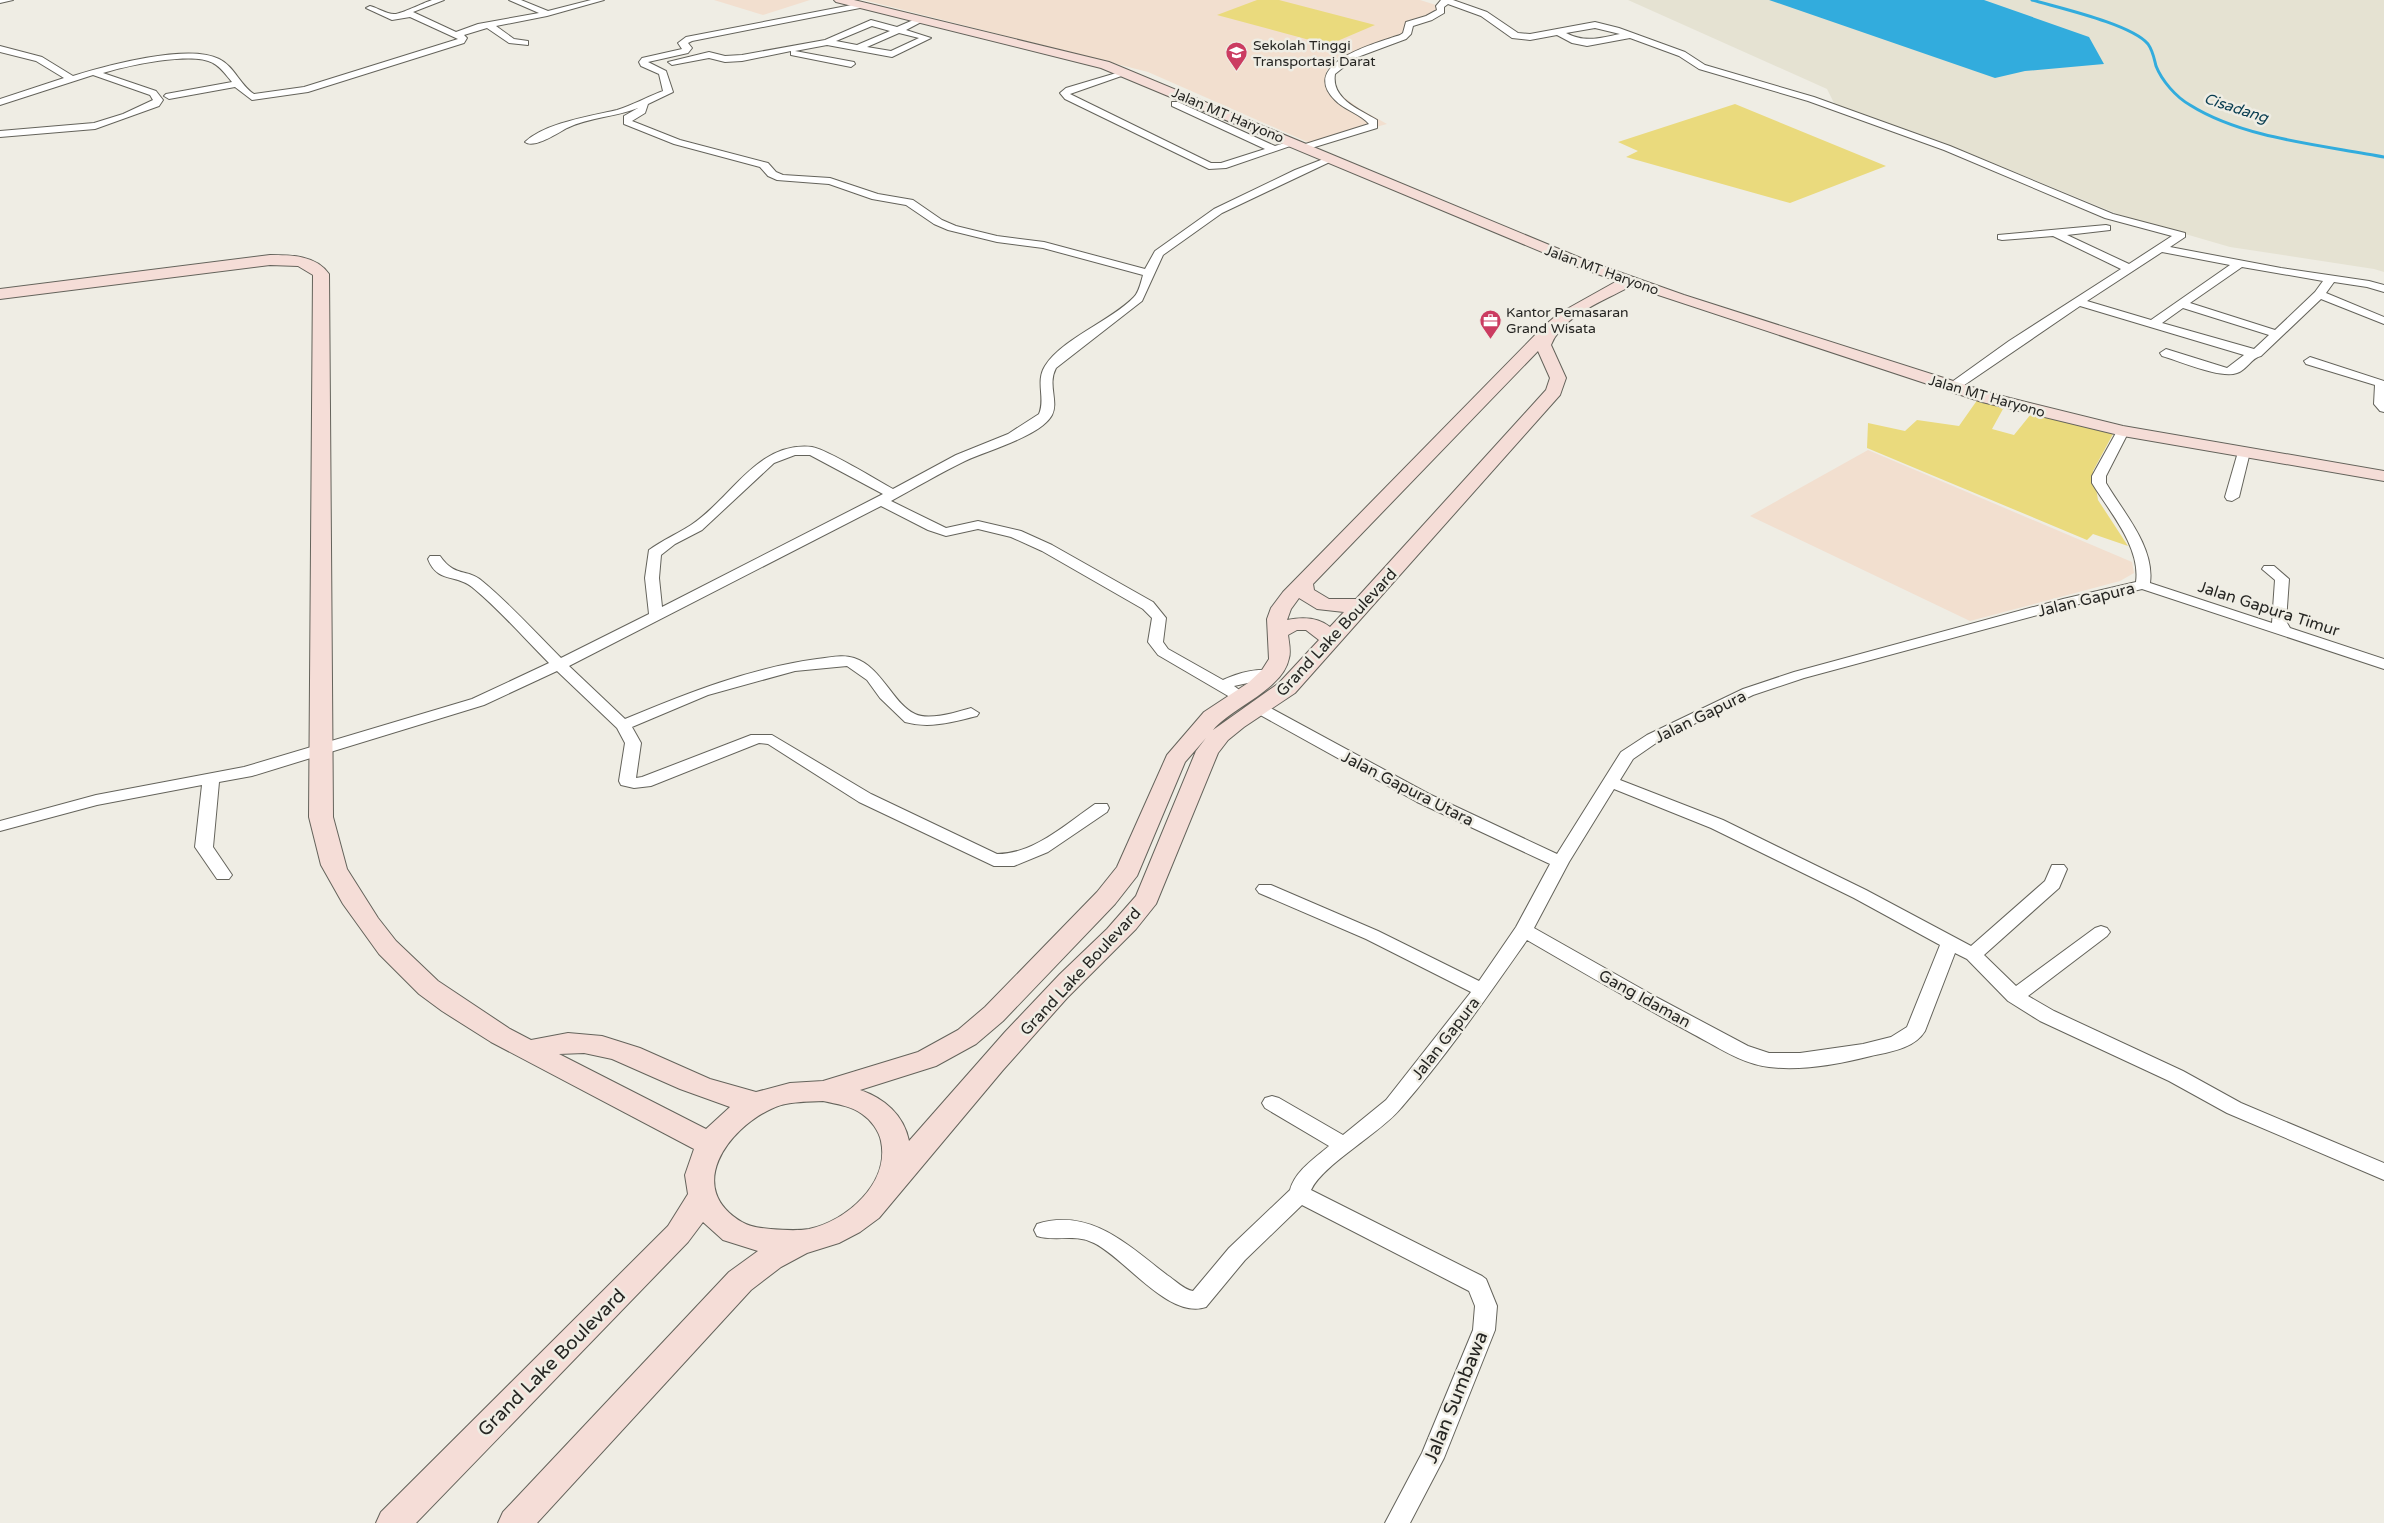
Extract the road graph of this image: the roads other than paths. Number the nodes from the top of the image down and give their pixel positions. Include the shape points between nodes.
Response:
1 (9, 0) edge
2 (440, 0) edge
3 (513, 0) edge
4 (600, 0) edge
5 (840, 0) edge
6 (1449, 0) edge
7 (0, 1) edge
8 (862, 5) junction
9 (370, 8) dead end
10 (546, 14) junction
11 (409, 15) junction
12 (921, 20) junction
13 (488, 24) junction
14 (900, 30) junction
15 (1558, 32) junction
16 (456, 34) junction
17 (1631, 35) junction
18 (827, 42) junction
19 (525, 43) dead end
20 (858, 48) junction
21 (0, 49) edge
22 (787, 51) junction
23 (851, 64) dead end
24 (651, 66) junction
25 (95, 73) junction
26 (1126, 73) junction
27 (73, 80) junction
28 (237, 84) junction
29 (169, 96) dead end
30 (0, 102) edge
31 (644, 102) junction
32 (1175, 104) dead end
33 (0, 134) edge
34 (530, 142) dead end
35 (1298, 146) junction
36 (1273, 149) junction
37 (1329, 160) junction
38 (2106, 228) dead end
39 (2056, 234) junction
40 (2002, 237) dead end
41 (2160, 248) junction
42 (2240, 263) junction
43 (2129, 268) junction
44 (1150, 274) junction
45 (2331, 278) junction
46 (1629, 281) junction
47 (2384, 289) edge
48 (0, 294) edge
49 (2319, 294) junction
50 (2078, 302) junction
51 (2181, 304) junction
52 (2384, 321) edge
53 (2152, 324) junction
54 (1549, 330) junction
55 (2277, 334) junction
56 (2166, 353) dead end
57 (2252, 353) junction
58 (2310, 361) dead end
59 (1953, 387) junction
60 (2384, 408) edge
61 (2123, 431) junction
62 (2244, 452) junction
63 (2384, 476) edge
64 (887, 497) junction
65 (2232, 497) dead end
66 (435, 559) dead end
67 (2269, 569) dead end
68 (1303, 583) junction
69 (2143, 585) junction
70 (1364, 603) junction
71 (656, 615) junction
72 (2285, 632) junction
73 (1277, 633) junction
74 (1331, 641) junction
75 (2384, 664) edge
76 (558, 665) junction
77 (1270, 674) junction
78 (1222, 686) junction
79 (1250, 703) junction
80 (971, 714) dead end
81 (623, 725) junction
82 (321, 748) junction
83 (212, 778) junction
84 (1611, 782) junction
85 (1101, 808) dead end
86 (8, 824) edge
87 (1560, 862) junction
88 (2058, 869) dead end
89 (223, 875) dead end
90 (1265, 889) dead end
91 (1524, 930) junction
92 (2101, 932) dead end
93 (1950, 942) junction
94 (1973, 955) junction
95 (1482, 990) junction
96 (2015, 996) junction
97 (528, 1050) junction
98 (823, 1091) junction
99 (758, 1103) junction
100 (1272, 1103) dead end
101 (710, 1144) junction
102 (1344, 1145) junction
103 (2384, 1172) edge
104 (890, 1184) junction
105 (1300, 1194) junction
106 (702, 1196) junction
107 (1045, 1230) dead end
108 (808, 1240) junction
109 (393, 1523) edge
110 (515, 1523) edge
111 (1397, 1523) edge

1 - 7 street
2 - 11 street via 412,9 407,13
3 - 10 street via 534,6
4 - 10 street
5 - 8 street, Jalan MT Haryono
6 - 15 street via 1484,14 1514,36
6 - 35 street via 1440,6 1441,10 1436,15 1409,24 1403,37 1351,55 1334,70 1330,78 1336,96 1374,122 1374,126
8 - 12 street, Jalan MT Haryono
8 - 24 street via 689,39 682,43 687,50 643,62
9 - 11 street via 392,17
10 - 13 street
11 - 16 street
12 - 14 street
12 - 26 street, Jalan MT Haryono via 1063,53
13 - 16 street
13 - 19 street via 512,41
14 - 18 street via 869,23
14 - 20 street
14 - 20 street via 929,37 892,54
15 - 17 street via 1599,25
15 - 17 street via 1590,44
16 - 28 street via 464,38 305,90 252,97
17 - 41 street via 1682,54 1702,67 1811,99 1947,148 2109,216 2180,235
18 - 20 street
18 - 22 street
21 - 27 street via 39,59
22 - 23 street
22 - 24 street via 732,59 709,55
24 - 31 street via 663,74 668,92
25 - 27 street
25 - 28 street via 150,59 210,58 218,61
25 - 33 street via 153,93 158,100 156,104 95,126
26 - 35 street, Jalan MT Haryono
26 - 36 street via 1065,93 1209,166 1222,166
27 - 30 street
28 - 29 street
31 - 34 street via 616,113 570,123
31 - 44 street via 642,111 627,118 631,126 677,142 757,162 781,178 842,184 876,197 909,202 952,228 997,239 1044,245
32 - 36 street
35 - 36 street
35 - 37 street, Jalan MT Haryono
37 - 44 street via 1218,212 1159,253 1151,262
37 - 46 street, Jalan MT Haryono
38 - 39 street
39 - 40 street
39 - 43 street
41 - 42 street
41 - 43 street
42 - 45 street
42 - 51 street
43 - 50 street
44 - 64 street via 1145,291 1138,299 1050,366 1045,377 1048,409 1036,424
45 - 47 street
45 - 49 street
46 - 54 street, Grand Lake Boulevard via 1564,317
46 - 59 street, Jalan MT Haryono
48 - 82 street via 270,260 310,265 321,274
49 - 52 street
49 - 55 street
50 - 53 street
50 - 59 street
51 - 53 street
51 - 55 street
53 - 57 street
54 - 68 street, Grand Lake Boulevard
54 - 70 street, Grand Lake Boulevard via 1543,345 1558,378 1554,391
55 - 57 street via 2257,353
56 - 57 street via 2227,372 2235,370
58 - 60 street via 2378,382 2381,384 2380,404
59 - 61 street, Jalan MT Haryono via 2019,407
61 - 62 street, Jalan MT Haryono
61 - 69 street, Jalan Gapura via 2099,476 2099,483 2140,555 2146,577
62 - 63 street, Jalan MT Haryono
62 - 65 street
64 - 71 street
64 - 71 street via 812,451 793,451 769,460 697,527 654,553 652,578
64 - 78 street, Jalan Gapura Utara via 943,531 980,524 1015,533 1139,598 1159,618 1155,642 1163,652
66 - 76 street via 438,567 475,582
67 - 72 street via 2282,579 2279,621
68 - 70 street via 1304,592 1318,602 1344,607
68 - 73 street, Grand Lake Boulevard via 1281,608
69 - 72 street, Jalan Gapura Timur
69 - 84 street, Jalan Gapura via 2068,602 1799,675 1748,692 1653,738 1627,756
70 - 74 street, Grand Lake Boulevard
71 - 76 street
72 - 75 street, Jalan Gapura Timur
73 - 74 street via 1293,624 1309,624 1326,633
73 - 77 street, Grand Lake Boulevard via 1279,659
74 - 79 street, Grand Lake Boulevard via 1287,688
76 - 81 street
76 - 82 street via 478,702
77 - 78 street via 1237,678
77 - 79 street, Grand Lake Boulevard via 1256,688
78 - 79 street, Jalan Gapura Utara
79 - 87 street, Jalan Gapura Utara via 1423,798
79 - 98 street, Grand Lake Boulevard via 1212,717 1175,760 1128,870 1106,898 994,1014 967,1036 927,1059
79 - 104 street, Grand Lake Boulevard via 1207,751 1148,898 1135,916 1057,993
80 - 81 street via 937,721 911,719 885,695 873,677 851,662 838,661 794,667 702,692
81 - 85 street via 633,743 627,781 645,782 757,738 772,740 865,798 994,860 1014,860 1042,848
82 - 83 street via 246,772
82 - 97 street via 321,816 334,866 369,927 418,980 448,1004
83 - 86 street via 96,800
83 - 89 street via 204,847
84 - 87 street, Jalan Gapura
84 - 93 street via 1782,854
87 - 91 street, Jalan Gapura
88 - 94 street via 2053,884
90 - 95 street via 1372,935
91 - 93 street, Gang Idaman via 1648,1002 1742,1052 1768,1060 1800,1060 1897,1043 1915,1031
91 - 95 street, Jalan Gapura
92 - 96 street
93 - 94 street
94 - 96 street
95 - 102 street, Jalan Gapura via 1392,1105
96 - 103 street via 2046,1016 2176,1076 2234,1108
97 - 99 street via 590,1043 625,1052 732,1098
97 - 101 street
98 - 99 street via 790,1092
98 - 104 street via 854,1097 878,1112 888,1125 893,1132 898,1158
99 - 101 street via 730,1120
100 - 102 street
101 - 106 street via 700,1170
102 - 105 street, Jalan Gapura via 1316,1168 1302,1185
104 - 108 street via 872,1209 843,1229
105 - 107 street, Jalan Gapura via 1237,1254 1198,1301 1185,1300 1102,1237 1075,1228
105 - 111 street, Jalan Sumbawa via 1474,1282 1486,1306 1484,1330 1432,1458
106 - 108 street via 716,1219 740,1235 773,1243
106 - 109 street, Grand Lake Boulevard via 678,1234
108 - 110 street via 770,1258 740,1281

